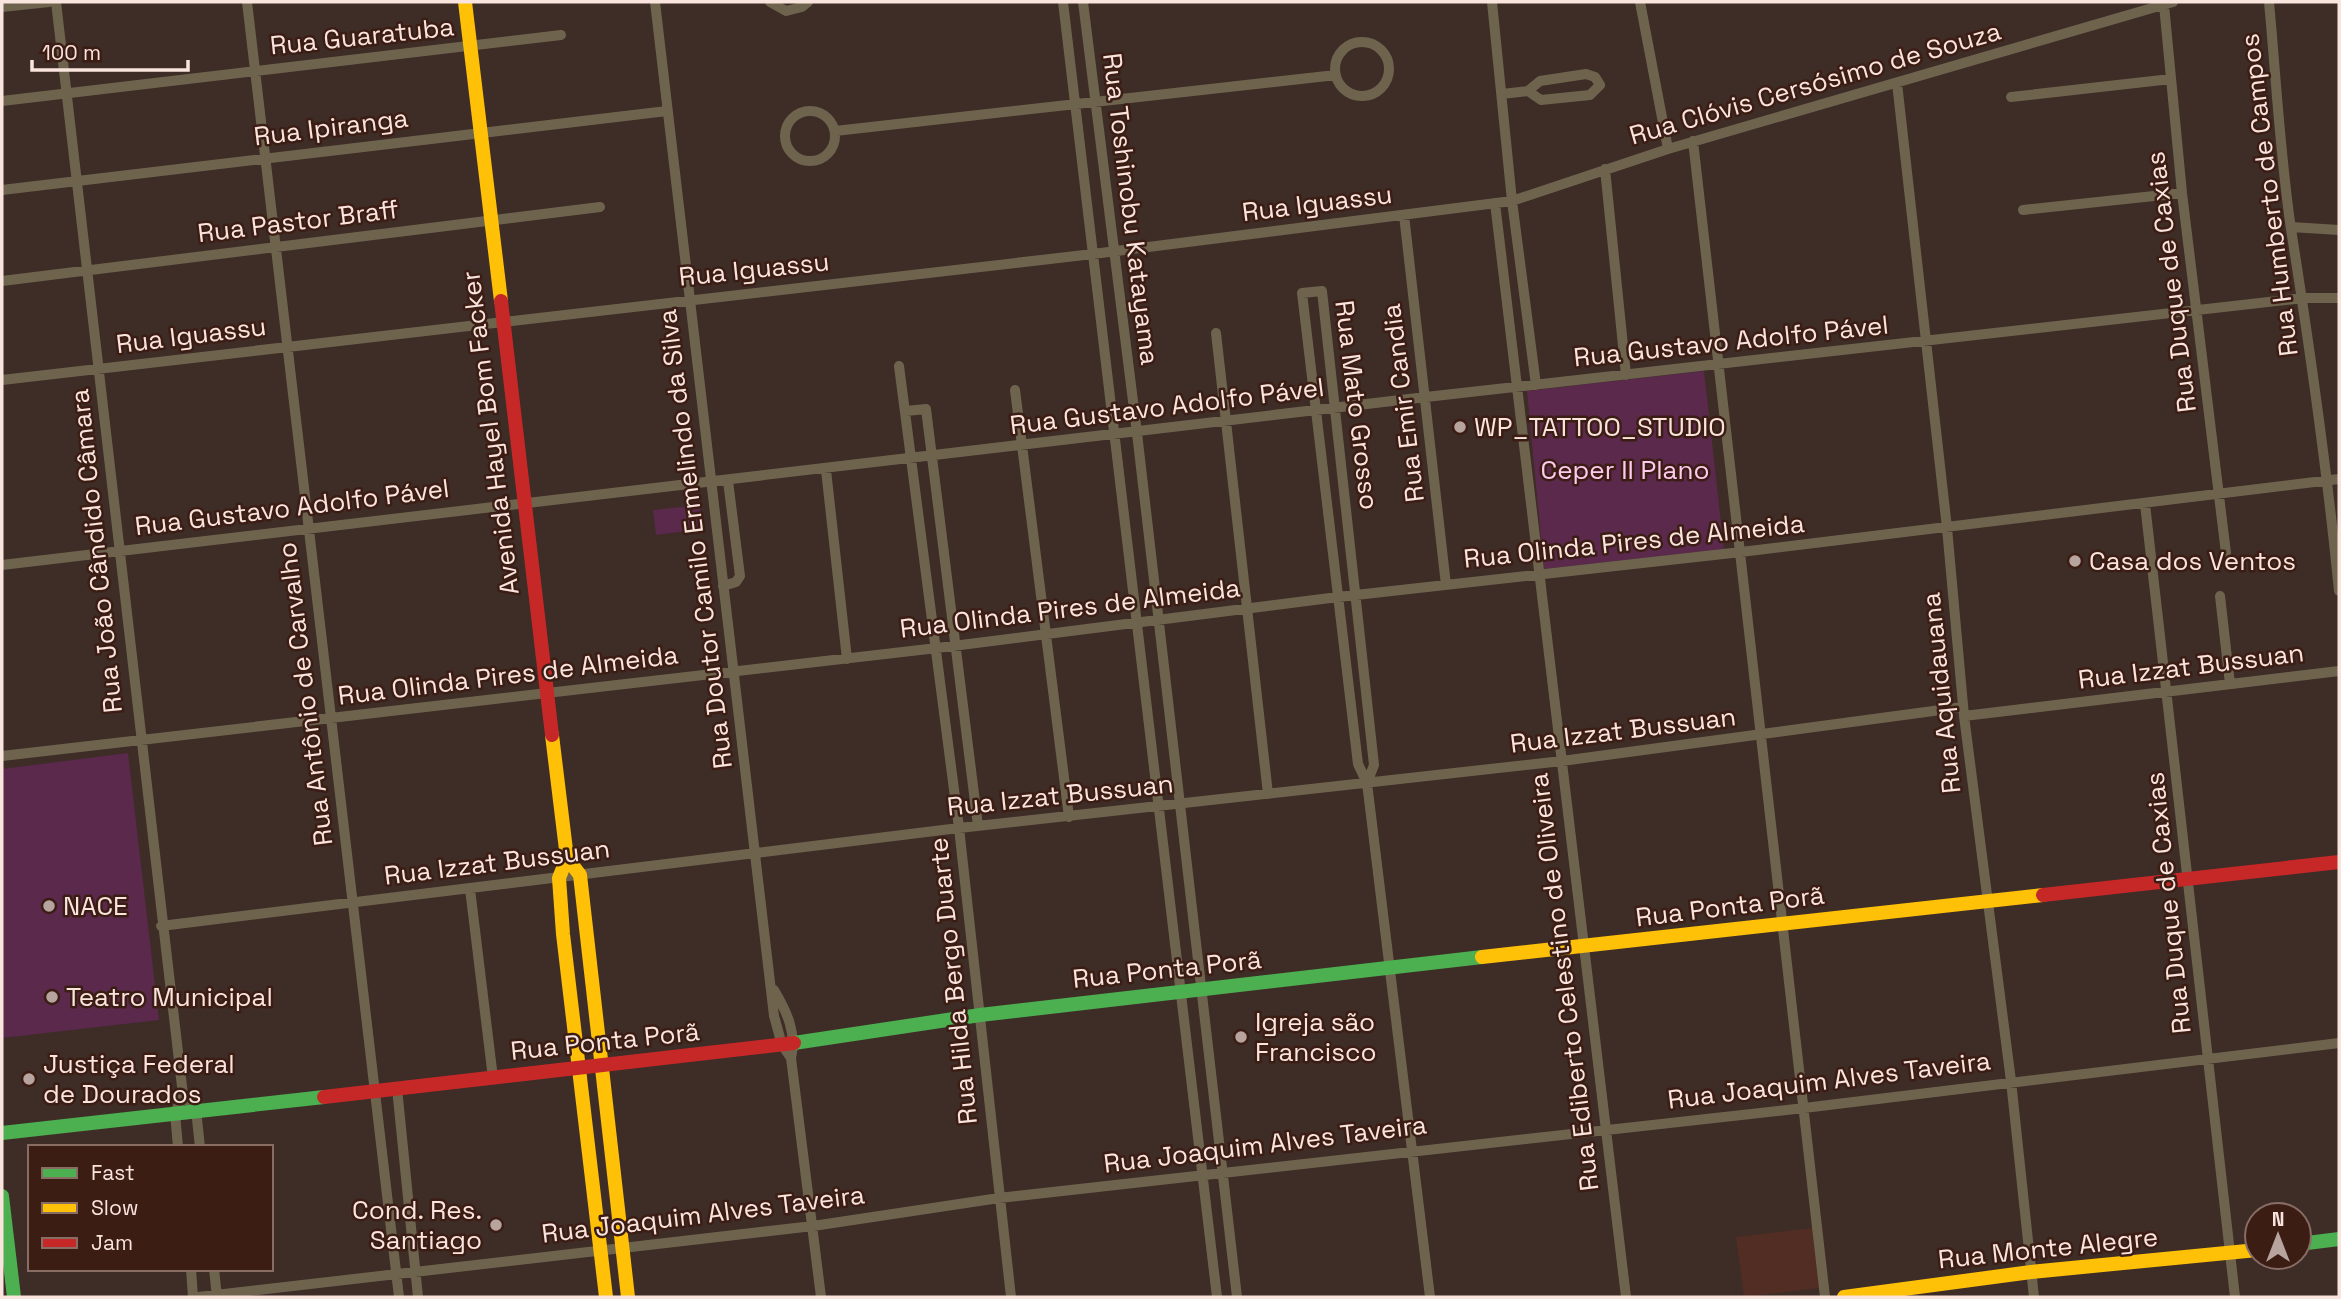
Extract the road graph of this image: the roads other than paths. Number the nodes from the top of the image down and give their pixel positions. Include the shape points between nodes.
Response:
1 (49, 2) edge
2 (56, 2) edge
3 (247, 2) edge
4 (465, 2) edge
5 (655, 2) edge
6 (770, 2) edge
7 (808, 2) edge
8 (1063, 2) edge
9 (1083, 2) edge
10 (1492, 2) edge
11 (1640, 2) edge
12 (2269, 2) edge
13 (2169, 3) edge
14 (2, 7) edge
15 (561, 35) dead end
16 (472, 46) junction
17 (255, 71) junction
18 (1336, 75) junction
19 (2171, 79) junction
20 (1897, 83) junction
21 (1528, 91) junction
22 (67, 93) junction
23 (1502, 94) junction
24 (2011, 97) dead end
25 (1095, 101) junction
26 (2, 102) edge
27 (1076, 103) junction
28 (667, 111) junction
29 (835, 131) junction
30 (480, 132) junction
31 (1693, 142) junction
32 (1668, 149) junction
33 (267, 158) junction
34 (1605, 169) junction
35 (75, 181) junction
36 (2, 190) edge
37 (2182, 193) junction
38 (1512, 201) junction
39 (1495, 203) junction
40 (600, 207) dead end
41 (2023, 210) dead end
42 (1404, 215) junction
43 (490, 219) junction
44 (2291, 227) junction
45 (2339, 230) edge
46 (278, 248) junction
47 (1113, 251) junction
48 (1093, 254) junction
49 (86, 270) junction
50 (2, 281) edge
51 (2304, 298) junction
52 (2339, 298) edge
53 (689, 299) junction
54 (2197, 310) junction
55 (503, 320) junction
56 (1216, 333) dead end
57 (1926, 342) junction
58 (1125, 343) junction
59 (1104, 345) junction
60 (287, 347) junction
61 (1718, 365) junction
62 (899, 366) dead end
63 (99, 369) junction
64 (1626, 375) junction
65 (2, 380) edge
66 (1536, 385) junction
67 (1518, 387) junction
68 (1015, 390) dead end
69 (1426, 397) junction
70 (1337, 408) junction
71 (906, 411) junction
72 (1316, 411) junction
73 (1226, 421) junction
74 (1137, 433) junction
75 (1116, 436) junction
76 (1023, 447) junction
77 (933, 456) junction
78 (913, 458) junction
79 (826, 470) junction
80 (2334, 479) edge
81 (728, 481) junction
82 (711, 482) junction
83 (2219, 494) junction
84 (523, 503) junction
85 (2145, 504) junction
86 (309, 528) junction
87 (1947, 528) junction
88 (120, 550) junction
89 (1741, 552) junction
90 (2226, 553) dead end
91 (2, 565) edge
92 (1540, 575) junction
93 (1446, 585) junction
94 (723, 586) junction
95 (2339, 591) edge
96 (1357, 595) junction
97 (2220, 596) dead end
98 (1338, 597) junction
99 (1248, 609) junction
100 (1157, 619) junction
101 (1138, 622) junction
102 (1048, 634) junction
103 (955, 646) junction
104 (937, 648) junction
105 (847, 659) junction
106 (735, 671) junction
107 (2339, 671) edge
108 (2230, 684) junction
109 (546, 691) junction
110 (2168, 692) junction
111 (1964, 712) junction
112 (330, 720) junction
113 (1762, 736) junction
114 (140, 740) junction
115 (2, 756) edge
116 (1562, 761) junction
117 (1367, 783) junction
118 (1268, 794) junction
119 (1178, 805) junction
120 (1159, 807) junction
121 (1069, 817) junction
122 (978, 826) junction
123 (959, 828) junction
124 (755, 854) junction
125 (567, 858) junction
126 (2339, 862) edge
127 (579, 875) junction
128 (559, 878) junction
129 (2186, 881) junction
130 (470, 889) junction
131 (1989, 900) junction
132 (353, 903) junction
133 (1784, 924) junction
134 (161, 926) junction
135 (1584, 948) junction
136 (1391, 968) junction
137 (1201, 989) junction
138 (1181, 991) junction
139 (980, 1015) junction
140 (2339, 1043) edge
141 (789, 1049) junction
142 (2208, 1058) junction
143 (602, 1065) junction
144 (579, 1068) junction
145 (493, 1078) junction
146 (2011, 1081) junction
147 (397, 1088) junction
148 (376, 1090) junction
149 (183, 1095) junction
150 (1804, 1108) junction
151 (196, 1110) junction
152 (175, 1113) junction
153 (1603, 1128) junction
154 (2, 1133) edge
155 (178, 1145) edge
156 (200, 1145) edge
157 (1412, 1150) junction
158 (1222, 1173) junction
159 (1201, 1175) junction
160 (2, 1196) edge
161 (999, 1198) junction
162 (813, 1226) junction
163 (2339, 1239) edge
164 (2313, 1242) edge
165 (621, 1248) junction
166 (600, 1251) junction
167 (2243, 1252) edge
168 (2229, 1253) junction
169 (191, 1271) edge
170 (214, 1271) edge
171 (414, 1271) junction
172 (2031, 1272) junction
173 (396, 1273) junction
174 (217, 1296) edge
175 (14, 1297) edge
176 (196, 1297) edge
177 (399, 1297) edge
178 (418, 1297) edge
179 (606, 1297) edge
180 (628, 1297) edge
181 (821, 1297) edge
182 (1011, 1297) edge
183 (1217, 1297) edge
184 (1237, 1297) edge
185 (1430, 1297) edge
186 (1626, 1297) edge
187 (1825, 1297) edge
188 (1844, 1297) edge
189 (2034, 1297) edge
190 (2235, 1297) edge

1 - 14 street
2 - 22 street, Rua João Cândido Câmara
3 - 17 street, Rua Antônio de Carvalho
4 - 16 street, Avenida Hayel Bom Facker
5 - 28 street, Rua Doutor Camilo Ermelindo da Silva
6 - 7 street via 786,11
8 - 27 street, Rua Toshinobu Katayama
9 - 25 street, Rua Toshinobu Katayama
10 - 23 street
11 - 32 street
12 - 44 street, Rua Humberto de Campos
13 - 19 street, Rua Duque de Caxias
13 - 20 street, Rua Clóvis Cersósimo de Souza
15 - 16 street, Rua Guaratuba
16 - 17 street, Rua Guaratuba
16 - 30 street, Avenida Hayel Bom Facker
17 - 22 street, Rua Guaratuba
17 - 33 street, Rua Antônio de Carvalho
18 - 18 street via 1346,91 1364,96 1381,89 1389,63 1380,48 1356,43 1337,59
18 - 25 street
19 - 24 street
19 - 37 street, Rua Duque de Caxias
20 - 31 street, Rua Clóvis Cersósimo de Souza
20 - 57 street, Rua Aquidauana
21 - 21 street via 1541,100 1590,95 1600,85 1587,74 1540,81
21 - 23 street
22 - 26 street, Rua Guaratuba
22 - 35 street, Rua João Cândido Câmara
23 - 38 street
25 - 27 street
25 - 47 street, Rua Toshinobu Katayama
27 - 29 street
27 - 48 street, Rua Toshinobu Katayama
28 - 30 street, Rua Ipiranga
28 - 53 street, Rua Doutor Camilo Ermelindo da Silva
29 - 29 street via 818,112 801,112 788,123 784,139 798,159 814,161 833,147
30 - 33 street, Rua Ipiranga
30 - 43 street, Avenida Hayel Bom Facker
31 - 32 street, Rua Clóvis Cersósimo de Souza
31 - 61 street
32 - 34 street, Rua Clóvis Cersósimo de Souza
33 - 35 street, Rua Ipiranga
33 - 46 street, Rua Antônio de Carvalho
34 - 38 street, Rua Clóvis Cersósimo de Souza
34 - 64 street
35 - 36 street, Rua Ipiranga
35 - 49 street, Rua João Cândido Câmara
37 - 41 street
37 - 54 street, Rua Duque de Caxias
38 - 39 street, Rua Iguassu
38 - 66 street
39 - 42 street, Rua Iguassu
39 - 67 street, Rua Ediberto Celestino de Oliveira
40 - 43 street, Rua Pastor Braff
42 - 47 street, Rua Iguassu
42 - 69 street, Rua Emir Candia
43 - 46 street, Rua Pastor Braff
43 - 55 street, Avenida Hayel Bom Facker
44 - 45 street
44 - 51 street, Rua Humberto de Campos
46 - 49 street, Rua Pastor Braff
46 - 60 street, Rua Antônio de Carvalho
47 - 48 street, Rua Iguassu
47 - 58 street, Rua Toshinobu Katayama
48 - 53 street, Rua Iguassu
48 - 59 street, Rua Toshinobu Katayama
49 - 50 street, Rua Pastor Braff
49 - 63 street, Rua João Cândido Câmara
51 - 52 street, Rua Gustavo Adolfo Pável
51 - 54 street, Rua Gustavo Adolfo Pável
51 - 80 street, Rua Humberto de Campos
53 - 55 street, Rua Iguassu
53 - 82 street, Rua Doutor Camilo Ermelindo da Silva
54 - 57 street, Rua Gustavo Adolfo Pável
54 - 83 street, Rua Duque de Caxias
55 - 60 street, Rua Iguassu
55 - 84 street, Avenida Hayel Bom Facker
56 - 73 street
57 - 61 street, Rua Gustavo Adolfo Pável
57 - 87 street, Rua Aquidauana
58 - 59 street
58 - 74 street, Rua Toshinobu Katayama
59 - 75 street, Rua Toshinobu Katayama
60 - 63 street, Rua Iguassu
60 - 86 street, Rua Antônio de Carvalho
61 - 64 street, Rua Gustavo Adolfo Pável
61 - 89 street
62 - 71 street, Rua Hilda Bergo Duarte
63 - 65 street, Rua Iguassu
63 - 88 street, Rua João Cândido Câmara
64 - 66 street, Rua Gustavo Adolfo Pável
66 - 67 street, Rua Gustavo Adolfo Pável
67 - 69 street, Rua Gustavo Adolfo Pável
67 - 92 street, Rua Ediberto Celestino de Oliveira
68 - 76 street
69 - 70 street, Rua Gustavo Adolfo Pável
69 - 93 street, Rua Emir Candia
70 - 72 street, Rua Gustavo Adolfo Pável
70 - 72 street, Rua Mato Grosso via 1322,291 1302,293
70 - 96 street, Rua Mato Grosso
71 - 77 street, Rua Hilda Bergo Duarte via 926,409
71 - 78 street, Rua Hilda Bergo Duarte
72 - 73 street, Rua Gustavo Adolfo Pável
72 - 98 street, Rua Mato Grosso
73 - 74 street, Rua Gustavo Adolfo Pável
73 - 99 street
74 - 75 street, Rua Gustavo Adolfo Pável
74 - 100 street, Rua Toshinobu Katayama
75 - 76 street, Rua Gustavo Adolfo Pável
75 - 101 street, Rua Toshinobu Katayama
76 - 77 street, Rua Gustavo Adolfo Pável
76 - 102 street
77 - 78 street, Rua Gustavo Adolfo Pável
77 - 103 street, Rua Hilda Bergo Duarte
78 - 79 street, Rua Gustavo Adolfo Pável
78 - 104 street, Rua Hilda Bergo Duarte
79 - 81 street, Rua Gustavo Adolfo Pável
79 - 105 street
80 - 83 street, Rua Olinda Pires de Almeida
80 - 95 street, Rua Humberto de Campos
81 - 82 street, Rua Gustavo Adolfo Pável
81 - 94 street via 740,576
82 - 84 street, Rua Gustavo Adolfo Pável
82 - 94 street, Rua Doutor Camilo Ermelindo da Silva
83 - 85 street, Rua Olinda Pires de Almeida
83 - 90 street, Rua Duque de Caxias
84 - 86 street, Rua Gustavo Adolfo Pável
84 - 109 street, Avenida Hayel Bom Facker
85 - 87 street, Rua Olinda Pires de Almeida
85 - 110 street, Rua Duque de Caxias
86 - 88 street, Rua Gustavo Adolfo Pável
86 - 112 street, Rua Antônio de Carvalho
87 - 89 street, Rua Olinda Pires de Almeida
87 - 111 street, Rua Aquidauana
88 - 91 street, Rua Gustavo Adolfo Pável
88 - 114 street, Rua João Cândido Câmara
89 - 92 street, Rua Olinda Pires de Almeida
89 - 113 street
92 - 93 street, Rua Olinda Pires de Almeida
92 - 116 street, Rua Ediberto Celestino de Oliveira
93 - 96 street, Rua Olinda Pires de Almeida
94 - 106 street, Rua Doutor Camilo Ermelindo da Silva
96 - 98 street, Rua Olinda Pires de Almeida
96 - 117 street, Rua Mato Grosso via 1374,765
97 - 108 street
98 - 99 street, Rua Olinda Pires de Almeida
98 - 117 street, Rua Mato Grosso via 1358,764
99 - 100 street, Rua Olinda Pires de Almeida
99 - 118 street
100 - 101 street, Rua Olinda Pires de Almeida
100 - 119 street, Rua Toshinobu Katayama
101 - 102 street, Rua Olinda Pires de Almeida
101 - 120 street, Rua Toshinobu Katayama
102 - 103 street, Rua Olinda Pires de Almeida
102 - 121 street
103 - 104 street, Rua Olinda Pires de Almeida
103 - 122 street, Rua Hilda Bergo Duarte
104 - 105 street, Rua Olinda Pires de Almeida
104 - 123 street, Rua Hilda Bergo Duarte
105 - 106 street, Rua Olinda Pires de Almeida
106 - 109 street, Rua Olinda Pires de Almeida
106 - 124 street, Rua Doutor Camilo Ermelindo da Silva
107 - 108 street, Rua Izzat Bussuan
108 - 110 street, Rua Izzat Bussuan
109 - 112 street, Rua Olinda Pires de Almeida
109 - 125 street, Avenida Hayel Bom Facker
110 - 111 street, Rua Izzat Bussuan
110 - 129 street, Rua Duque de Caxias
111 - 113 street, Rua Izzat Bussuan
111 - 131 street, Rua Aquidauana
112 - 114 street, Rua Olinda Pires de Almeida
112 - 132 street, Rua Antônio de Carvalho
113 - 116 street, Rua Izzat Bussuan
113 - 133 street
114 - 115 street, Rua Olinda Pires de Almeida
114 - 134 street, Rua João Cândido Câmara
116 - 117 street, Rua Izzat Bussuan
116 - 135 street, Rua Ediberto Celestino de Oliveira
117 - 118 street, Rua Izzat Bussuan
117 - 136 street, Rua Mato Grosso
118 - 119 street, Rua Izzat Bussuan
119 - 120 street, Rua Izzat Bussuan
119 - 137 street, Rua Toshinobu Katayama
120 - 121 street, Rua Izzat Bussuan
120 - 138 street, Rua Toshinobu Katayama
121 - 122 street, Rua Izzat Bussuan
122 - 123 street, Rua Izzat Bussuan
123 - 124 street, Rua Izzat Bussuan
123 - 139 street, Rua Hilda Bergo Duarte
124 - 127 street, Rua Izzat Bussuan
124 - 141 street, Rua Doutor Camilo Ermelindo da Silva via 773,988 787,1012
125 - 127 street, Avenida Hayel Bom Facker
125 - 128 street, Avenida Hayel Bom Facker
126 - 129 street, Rua Ponta Porã
127 - 128 street, Rua Izzat Bussuan
127 - 143 street
128 - 130 street, Rua Izzat Bussuan
128 - 144 street
129 - 131 street, Rua Ponta Porã
129 - 142 street, Rua Duque de Caxias
130 - 132 street, Rua Izzat Bussuan
130 - 145 street
131 - 133 street, Rua Ponta Porã
131 - 146 street, Rua Aquidauana
132 - 134 street, Rua Izzat Bussuan
132 - 148 street, Rua Antônio de Carvalho
133 - 135 street, Rua Ponta Porã
133 - 150 street
134 - 149 street, Rua João Cândido Câmara
135 - 136 street, Rua Ponta Porã
135 - 153 street, Rua Ediberto Celestino de Oliveira
136 - 137 street, Rua Ponta Porã
136 - 157 street, Rua Mato Grosso
137 - 138 street, Rua Ponta Porã
137 - 158 street, Rua Toshinobu Katayama
138 - 139 street, Rua Ponta Porã
138 - 159 street, Rua Toshinobu Katayama
139 - 141 street, Rua Ponta Porã
139 - 161 street, Rua Hilda Bergo Duarte
140 - 142 street, Rua Joaquim Alves Taveira
141 - 143 street, Rua Ponta Porã
141 - 162 street, Rua Doutor Camilo Ermelindo da Silva
142 - 146 street, Rua Joaquim Alves Taveira
142 - 168 street, Rua Duque de Caxias
143 - 144 street, Rua Ponta Porã
143 - 165 street
144 - 145 street, Rua Ponta Porã
144 - 166 street
145 - 147 street, Rua Ponta Porã
146 - 150 street, Rua Joaquim Alves Taveira
146 - 172 street, Rua Aquidauana
147 - 148 street, Rua Ponta Porã
147 - 171 street
148 - 151 street, Rua Ponta Porã
148 - 173 street, Rua Antônio de Carvalho
149 - 151 street
149 - 152 street
150 - 153 street, Rua Joaquim Alves Taveira
150 - 187 street
151 - 152 street, Rua Ponta Porã
151 - 156 street
152 - 154 street, Rua Ponta Porã
152 - 155 street
153 - 157 street, Rua Joaquim Alves Taveira
153 - 186 street, Rua Ediberto Celestino de Oliveira
157 - 158 street, Rua Joaquim Alves Taveira
157 - 185 street, Rua Mato Grosso
158 - 159 street, Rua Joaquim Alves Taveira
158 - 184 street, Rua Toshinobu Katayama
159 - 161 street, Rua Joaquim Alves Taveira
159 - 183 street, Rua Toshinobu Katayama
160 - 175 street
161 - 162 street, Rua Joaquim Alves Taveira
161 - 182 street, Rua Hilda Bergo Duarte
162 - 165 street, Rua Joaquim Alves Taveira
162 - 181 street, Rua Doutor Camilo Ermelindo da Silva
163 - 164 street
165 - 166 street, Rua Joaquim Alves Taveira
165 - 180 street
166 - 171 street, Rua Joaquim Alves Taveira
166 - 179 street
167 - 168 street, Rua Monte Alegre
168 - 172 street, Rua Monte Alegre
168 - 190 street, Rua Duque de Caxias
169 - 176 street
170 - 174 street
171 - 173 street, Rua Joaquim Alves Taveira
171 - 178 street
172 - 188 street, Rua Monte Alegre
172 - 189 street, Rua Aquidauana
173 - 174 street, Rua Joaquim Alves Taveira
173 - 177 street, Rua Antônio de Carvalho
174 - 176 street, Rua Joaquim Alves Taveira

